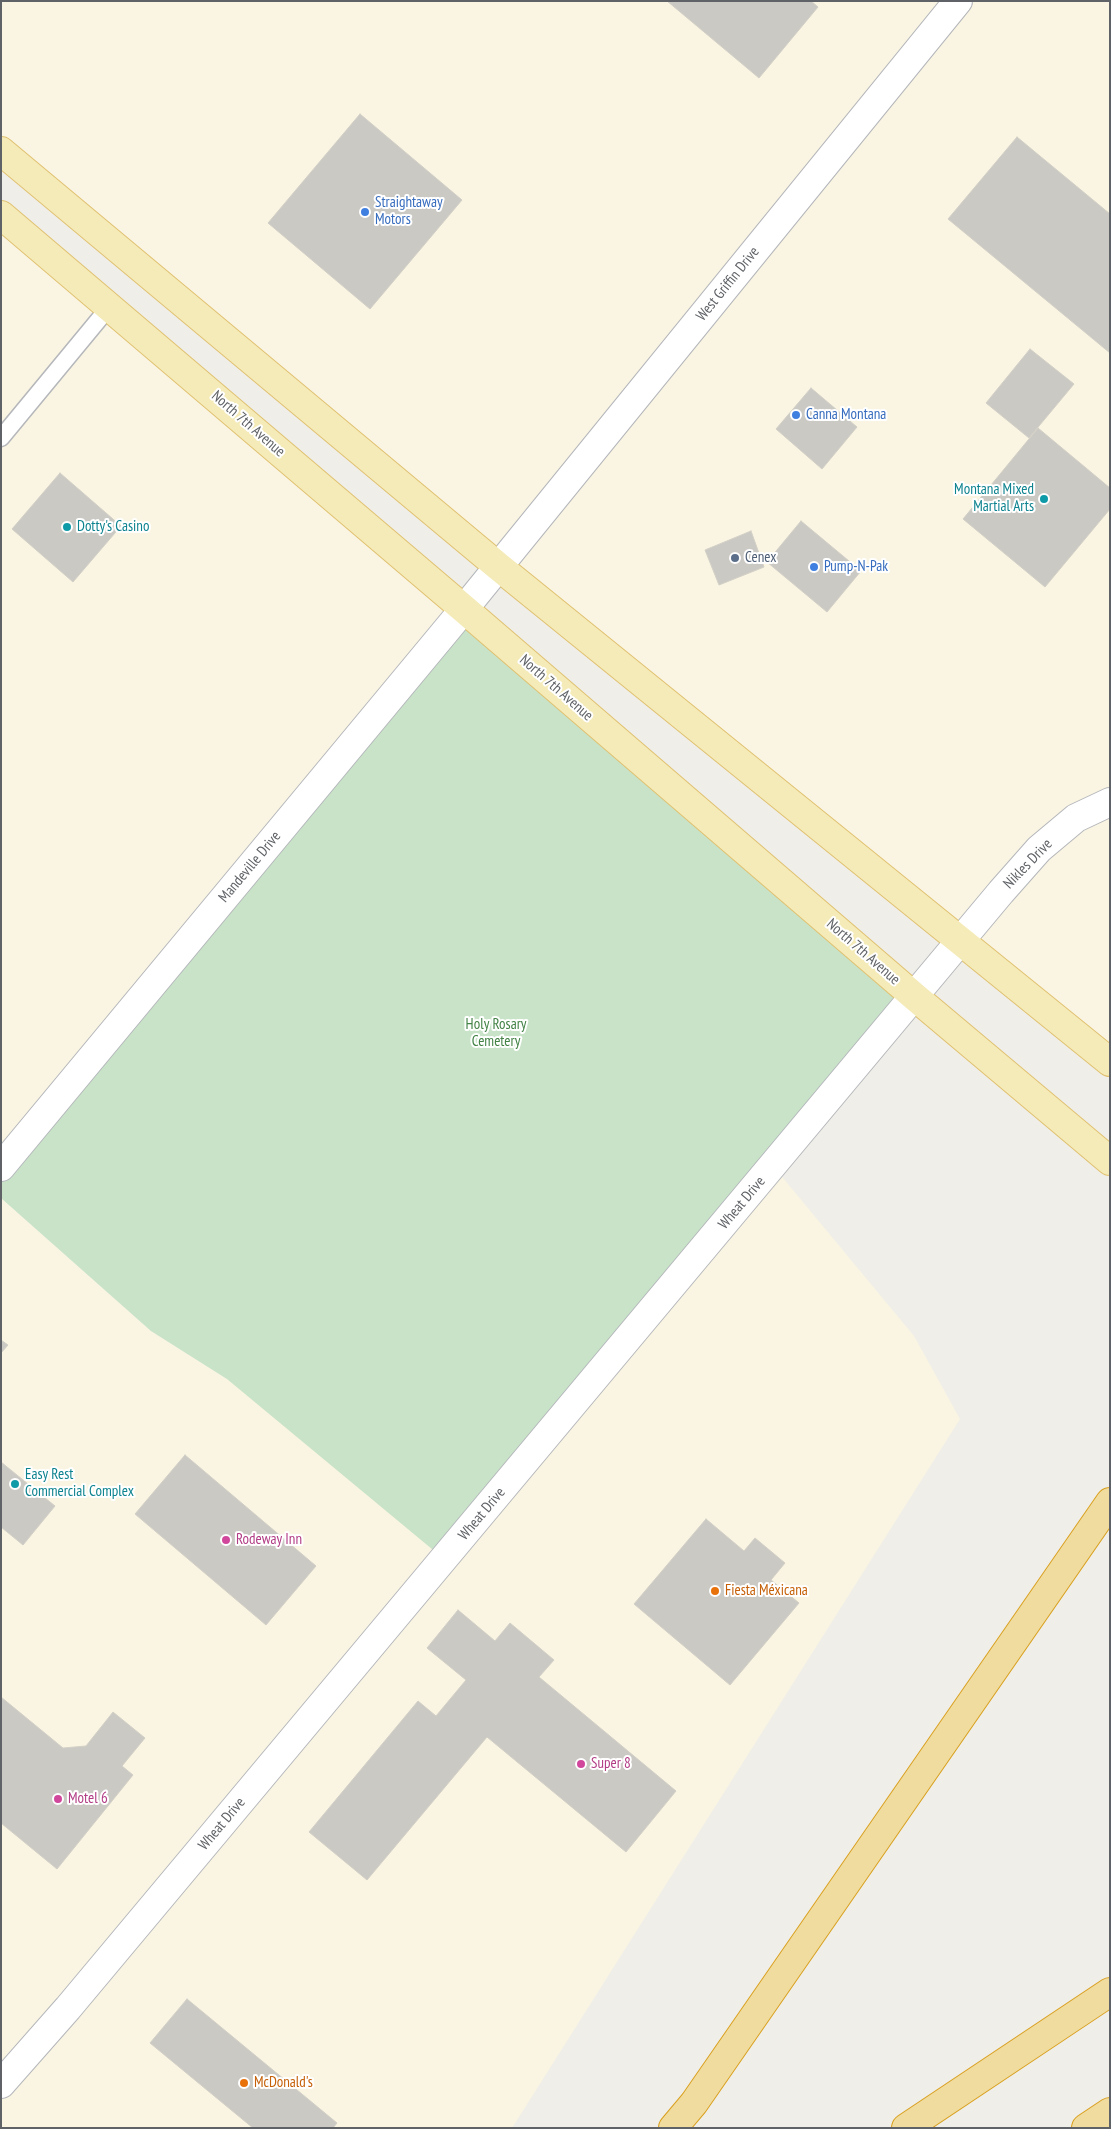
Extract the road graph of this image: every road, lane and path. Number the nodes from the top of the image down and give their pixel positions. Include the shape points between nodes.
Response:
1 (958, 1) edge
2 (1, 151) edge
3 (1, 215) edge
4 (110, 306) junction
5 (1, 438) edge
6 (499, 567) junction
7 (464, 609) junction
8 (1110, 802) edge
9 (960, 942) junction
10 (915, 997) junction
11 (1110, 1062) edge
12 (1110, 1161) edge
13 (1, 1167) edge
14 (1110, 1502) edge
15 (1110, 1992) edge
16 (1, 2084) edge
17 (1110, 2112) edge
18 (674, 2128) edge
19 (906, 2128) edge
20 (1086, 2128) edge

1 - 6 street, West Griffin Drive
2 - 6 main road
3 - 4 main road, North 7th Avenue
4 - 5 lane
4 - 7 main road, North 7th Avenue
6 - 7 street, Mandeville Drive
6 - 9 main road
7 - 10 main road, North 7th Avenue
7 - 13 street, Mandeville Drive
8 - 9 street, Nikles Drive via 1076,818 1039,849
9 - 10 street, Wheat Drive
9 - 11 main road
10 - 12 main road, North 7th Avenue
10 - 16 street, Wheat Drive via 80,1994
14 - 18 highway
15 - 19 highway
17 - 20 highway

